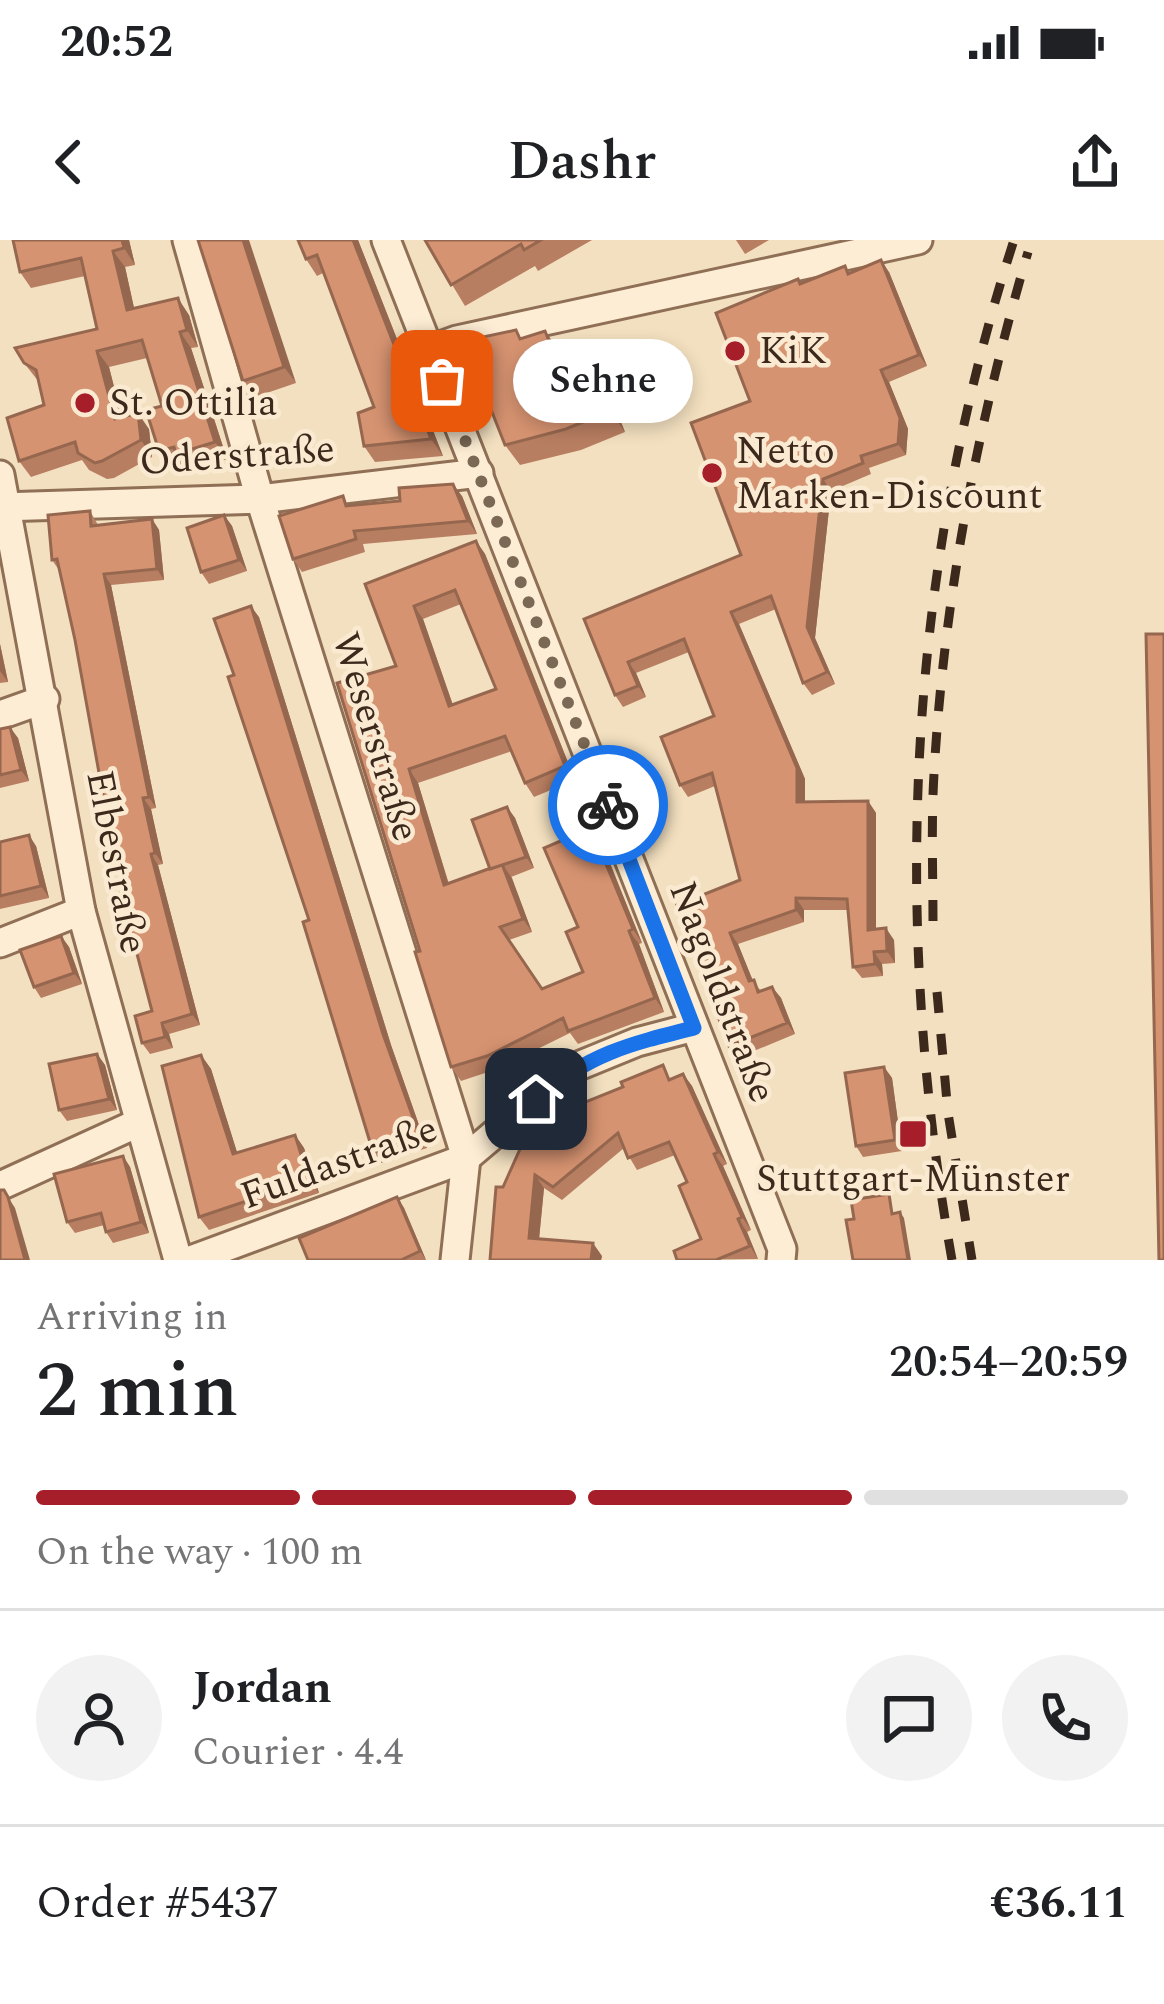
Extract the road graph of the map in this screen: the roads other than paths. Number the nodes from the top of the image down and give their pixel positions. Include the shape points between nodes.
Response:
1 (187, 240) edge
2 (386, 240) edge
3 (918, 240) edge
4 (430, 350) junction
5 (479, 473) junction
6 (0, 475) edge
7 (260, 499) junction
8 (3, 507) edge
9 (45, 699) junction
10 (0, 715) edge
11 (81, 911) junction
12 (0, 943) edge
13 (694, 1028) junction
14 (139, 1123) junction
15 (466, 1158) junction
16 (0, 1186) edge
17 (178, 1260) edge
18 (190, 1260) edge
19 (455, 1260) edge
20 (781, 1260) edge

1 - 7 street, Weserstraße
2 - 4 street, Nagoldstraße
3 - 4 street
4 - 5 street, Nagoldstraße
5 - 7 street, Oderstraße
5 - 13 street, Nagoldstraße
6 - 8 street, Elbestraße
7 - 8 street, Oderstraße
7 - 15 street, Weserstraße
8 - 9 street, Elbestraße
9 - 10 street
9 - 11 street, Elbestraße
11 - 12 street
11 - 14 street, Elbestraße
13 - 15 street, Fuldastraße via 571,1069
13 - 20 street, Nagoldstraße
14 - 16 street
14 - 17 street, Elbestraße
15 - 18 street, Fuldastraße
15 - 19 street, Weserstraße

